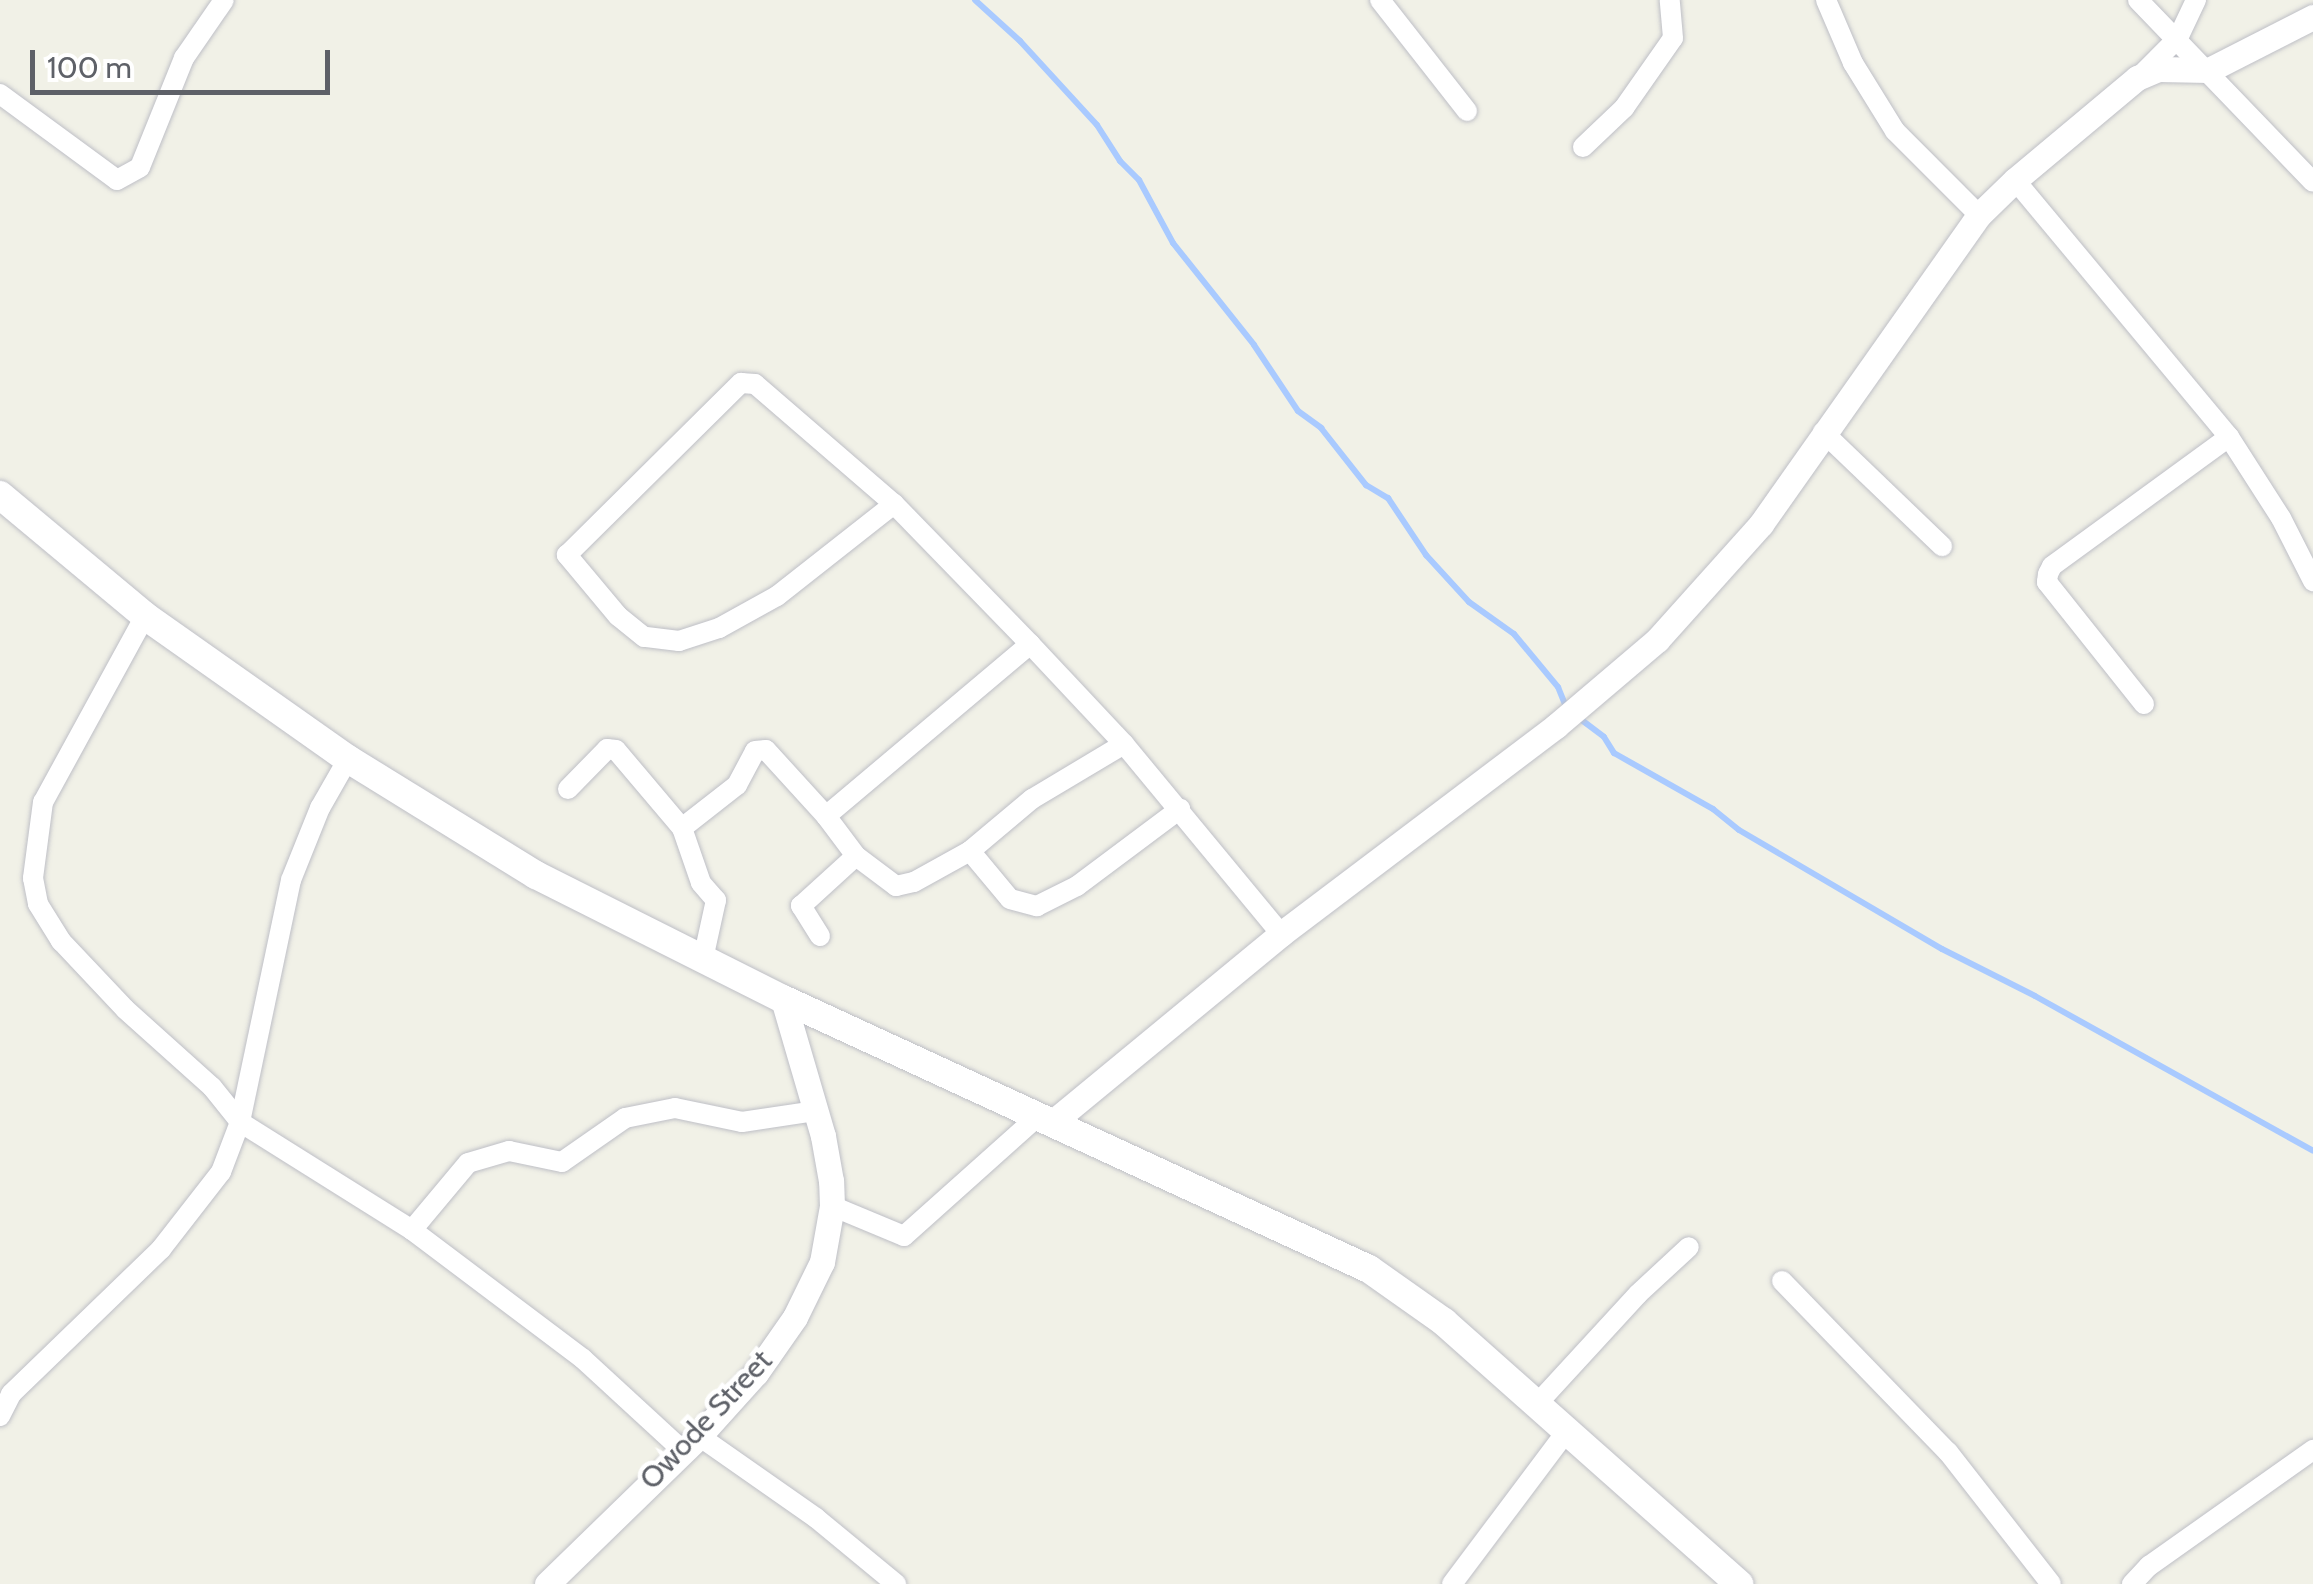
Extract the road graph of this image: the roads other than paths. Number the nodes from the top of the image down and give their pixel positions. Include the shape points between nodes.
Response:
1 (224, 0) edge
2 (1380, 0) edge
3 (1670, 0) edge
4 (1826, 0) edge
5 (2138, 0) edge
6 (2196, 0) edge
7 (2313, 17) edge
8 (2178, 38) junction
9 (2210, 70) junction
10 (2137, 78) junction
11 (0, 94) edge
12 (1467, 112) dead end
13 (1583, 146) dead end
14 (2015, 180) junction
15 (2313, 182) edge
16 (1979, 215) junction
17 (1824, 432) junction
18 (2229, 436) junction
19 (0, 495) edge
20 (894, 504) junction
21 (1942, 546) dead end
22 (2313, 581) edge
23 (145, 616) junction
24 (1030, 644) junction
25 (2144, 704) dead end
26 (1124, 744) junction
27 (348, 759) junction
28 (568, 789) dead end
29 (1180, 809) junction
30 (826, 816) junction
31 (682, 828) junction
32 (970, 851) junction
33 (856, 856) junction
34 (1281, 934) junction
35 (820, 936) dead end
36 (703, 959) junction
37 (783, 999) junction
38 (816, 1111) junction
39 (1045, 1119) junction
40 (240, 1122) junction
41 (832, 1206) junction
42 (412, 1230) junction
43 (1689, 1247) dead end
44 (1782, 1282) dead end
45 (1537, 1404) junction
46 (0, 1416) edge
47 (1566, 1432) junction
48 (691, 1443) junction
49 (2313, 1450) edge
50 (893, 1583) edge
51 (546, 1584) edge
52 (1452, 1584) edge
53 (1739, 1584) edge
54 (2050, 1584) edge
55 (2132, 1584) edge

1 - 11 street via 184,58 140,167 118,180
2 - 12 street
3 - 13 street via 1672,38 1624,108
4 - 16 street via 1853,63 1896,131
5 - 8 street
6 - 8 street
7 - 9 street
8 - 9 street
8 - 10 street
9 - 10 street via 2158,70
9 - 15 street
10 - 14 street
14 - 16 street
14 - 18 street
16 - 17 street
17 - 21 street
17 - 34 street via 1761,524 1657,640 1556,726
18 - 22 street
18 - 25 street via 2048,574 2047,582
19 - 23 main road
20 - 20 street via 755,384 741,383 567,555 618,616 644,636 679,641 777,596
20 - 24 street
23 - 27 main road
23 - 40 street via 43,802 33,878 38,904 61,941
24 - 26 street
24 - 30 street
26 - 29 street
26 - 32 street via 1032,799
27 - 36 main road via 536,876
27 - 40 street via 291,880
28 - 31 street via 607,749 616,750
29 - 32 street via 1078,886 1037,906 1010,899
29 - 34 street
30 - 31 street via 766,750 756,751 737,785
30 - 33 street
31 - 36 street via 701,883 716,900
32 - 33 street via 896,886
33 - 35 street via 801,906
34 - 39 street
36 - 37 main road
37 - 38 street, Owode Street
37 - 39 main road
38 - 41 street, Owode Street
38 - 42 street via 742,1122 675,1108 625,1118 562,1162 509,1151 468,1164
39 - 41 street via 904,1236
39 - 45 main road via 1369,1269 1444,1322
40 - 42 street
40 - 46 street via 221,1172 161,1249 12,1394
41 - 48 street, Owode Street via 822,1262 795,1317 756,1373
42 - 48 street
43 - 45 street
44 - 54 street via 1948,1452
45 - 47 main road
47 - 52 street
47 - 53 main road
48 - 50 street via 816,1518
48 - 51 street, Owode Street
49 - 55 street

